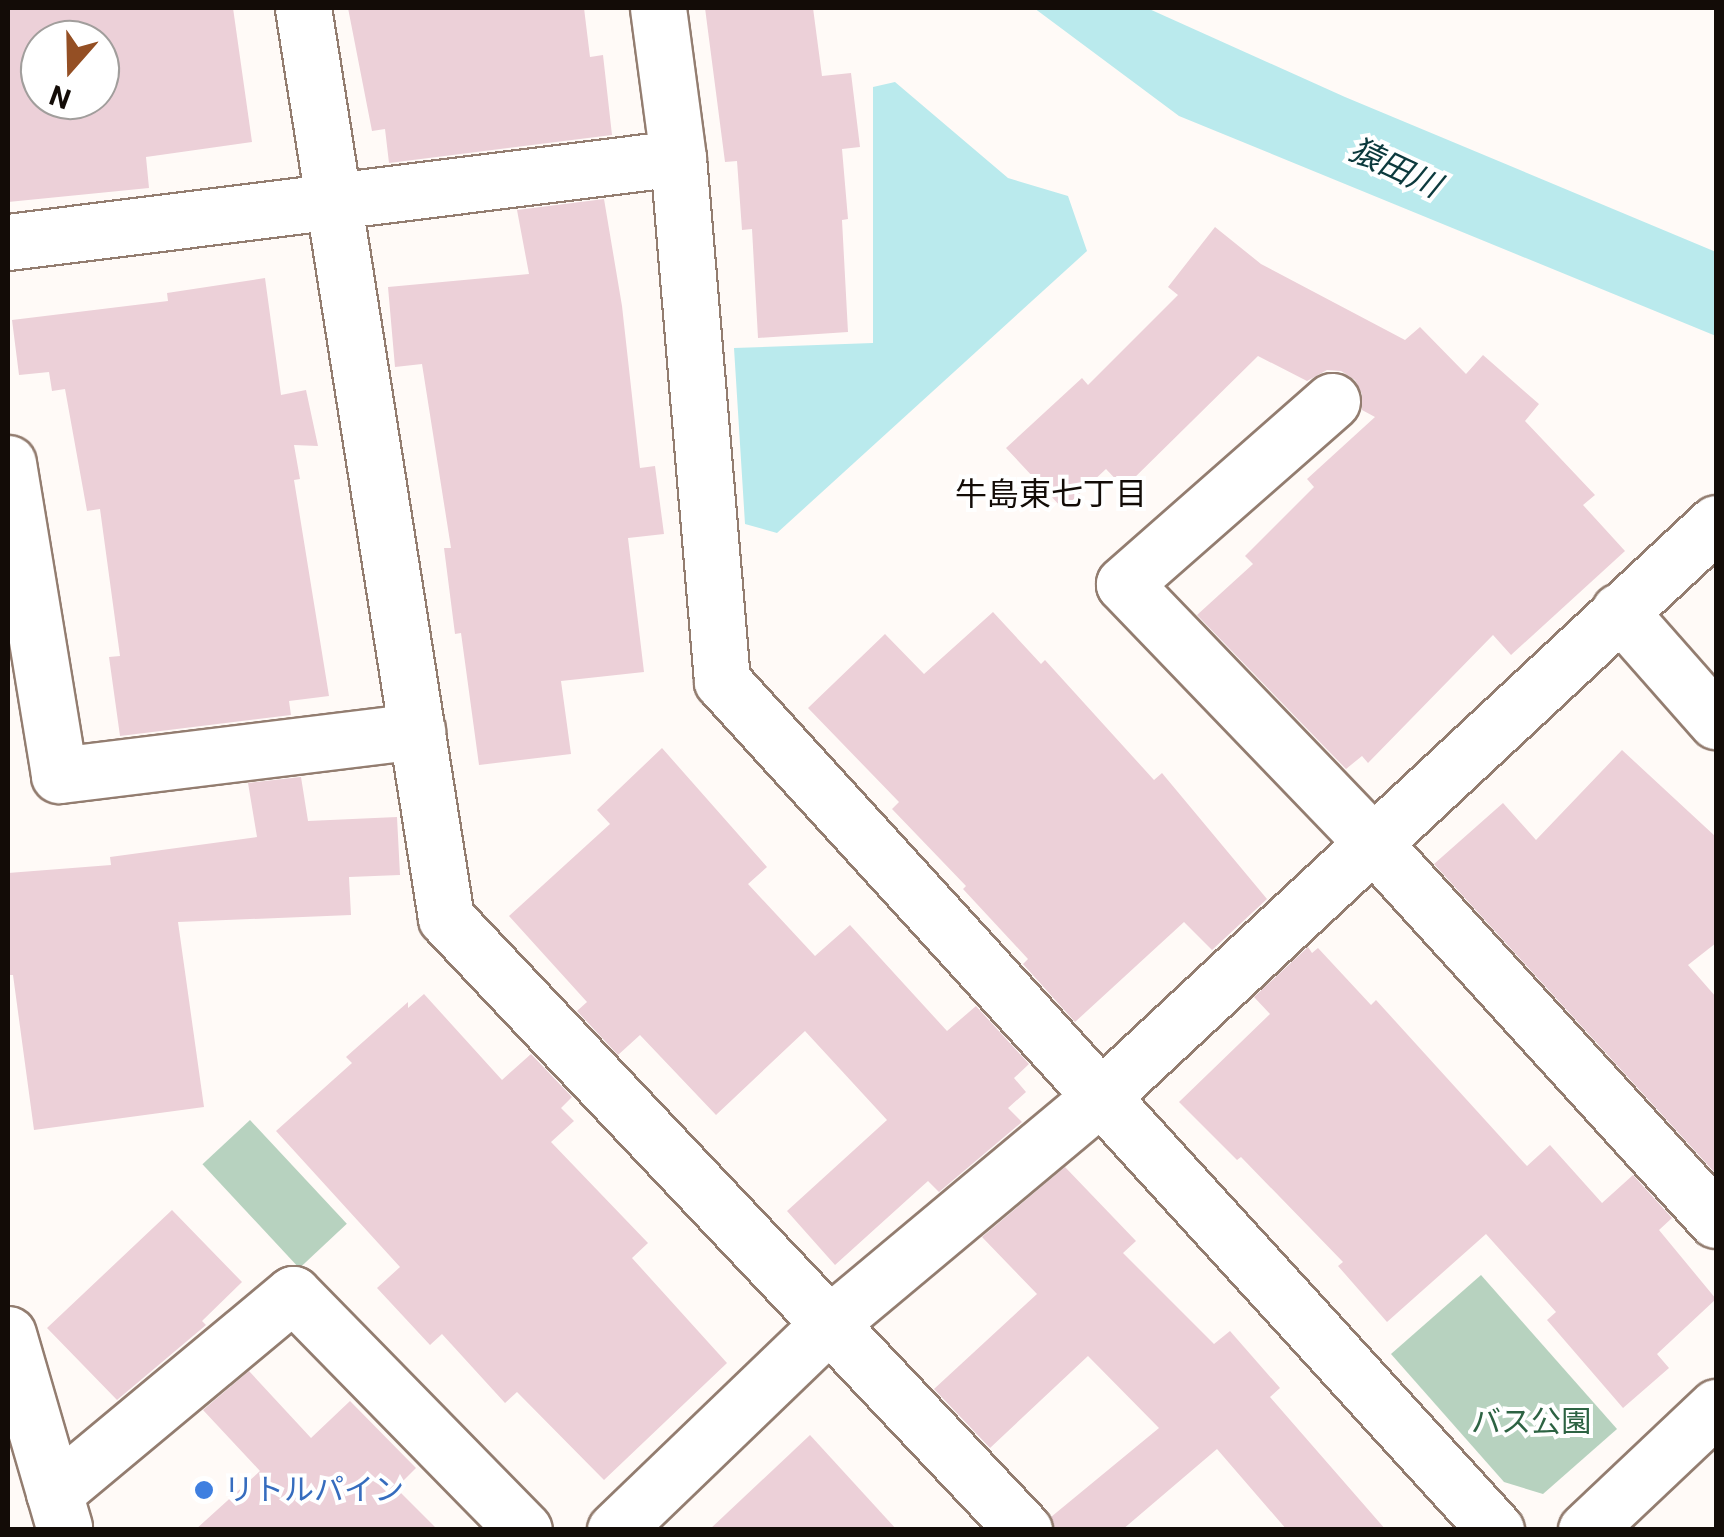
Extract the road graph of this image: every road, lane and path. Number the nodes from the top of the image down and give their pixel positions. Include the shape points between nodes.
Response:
1 (302, 8) edge
2 (658, 8) edge
3 (678, 158) junction
4 (333, 201) junction
5 (8, 242) edge
6 (1332, 401) dead end
7 (8, 463) edge
8 (1716, 523) edge
9 (1619, 611) junction
10 (1716, 722) edge
11 (416, 731) junction
12 (1372, 842) junction
13 (1103, 1094) junction
14 (1716, 1220) edge
15 (830, 1322) junction
16 (8, 1334) edge
17 (1716, 1406) edge
18 (59, 1511) edge
19 (524, 1530) edge
20 (615, 1530) edge
21 (1024, 1530) edge
22 (1496, 1530) edge
23 (1586, 1530) edge

1 - 4 street
2 - 3 street
3 - 4 street
3 - 13 street via 722,681
4 - 5 street
4 - 11 street
6 - 12 street via 1124,584
7 - 11 street via 59,775
8 - 9 street
9 - 10 street
9 - 12 street
11 - 15 street via 446,918
12 - 13 street
12 - 14 street
13 - 15 street
13 - 22 street
15 - 20 street
15 - 21 street
16 - 18 street
17 - 23 street
18 - 19 street via 292,1294

